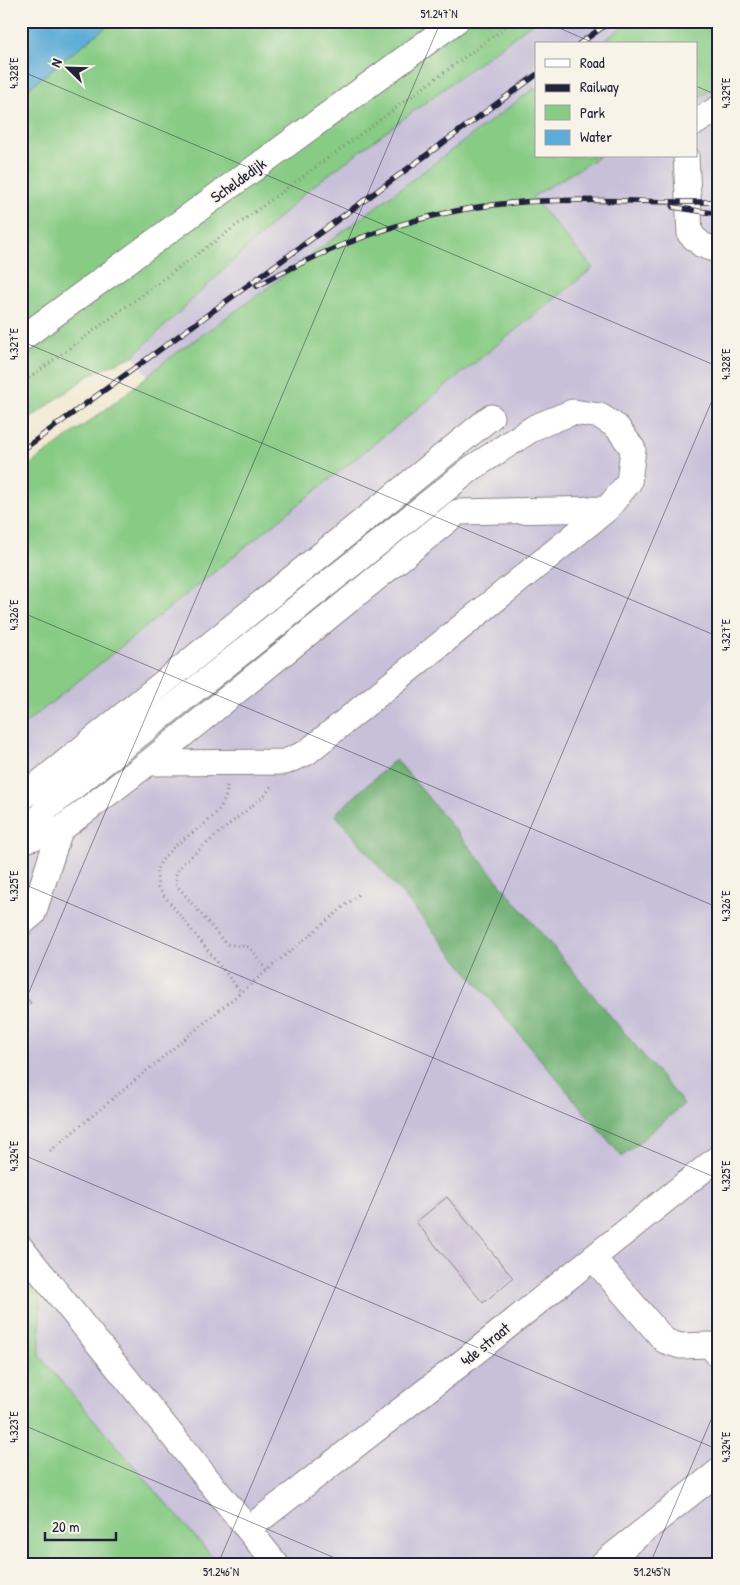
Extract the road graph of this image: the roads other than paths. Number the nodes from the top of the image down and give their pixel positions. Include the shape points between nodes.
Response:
1 (456, 21) edge
2 (719, 108) edge
3 (698, 121) edge
4 (686, 158) edge
5 (719, 251) edge
6 (21, 339) edge
7 (491, 417) dead end
8 (607, 509) junction
9 (148, 763) junction
10 (21, 798) edge
11 (60, 830) junction
12 (21, 839) edge
13 (46, 876) junction
14 (21, 897) edge
15 (21, 924) edge
16 (719, 1156) edge
17 (21, 1248) edge
18 (593, 1258) junction
19 (716, 1346) edge
20 (719, 1471) edge
21 (248, 1530) junction
22 (276, 1564) edge
23 (602, 1564) edge

1 - 6 street, Scheldedijk
2 - 3 street
4 - 5 street via 690,234 702,245
7 - 10 street
8 - 9 street via 306,753 285,762
8 - 9 street via 458,512
8 - 12 street via 629,482 633,450 617,427 600,416 573,412 535,427 472,468 47,808
9 - 11 street
11 - 12 street
11 - 13 street
13 - 14 street
13 - 15 street via 33,914
16 - 18 street, 4de straat
17 - 21 street
18 - 19 street via 665,1341 680,1346
18 - 21 street, 4de straat
20 - 23 street
21 - 22 street

